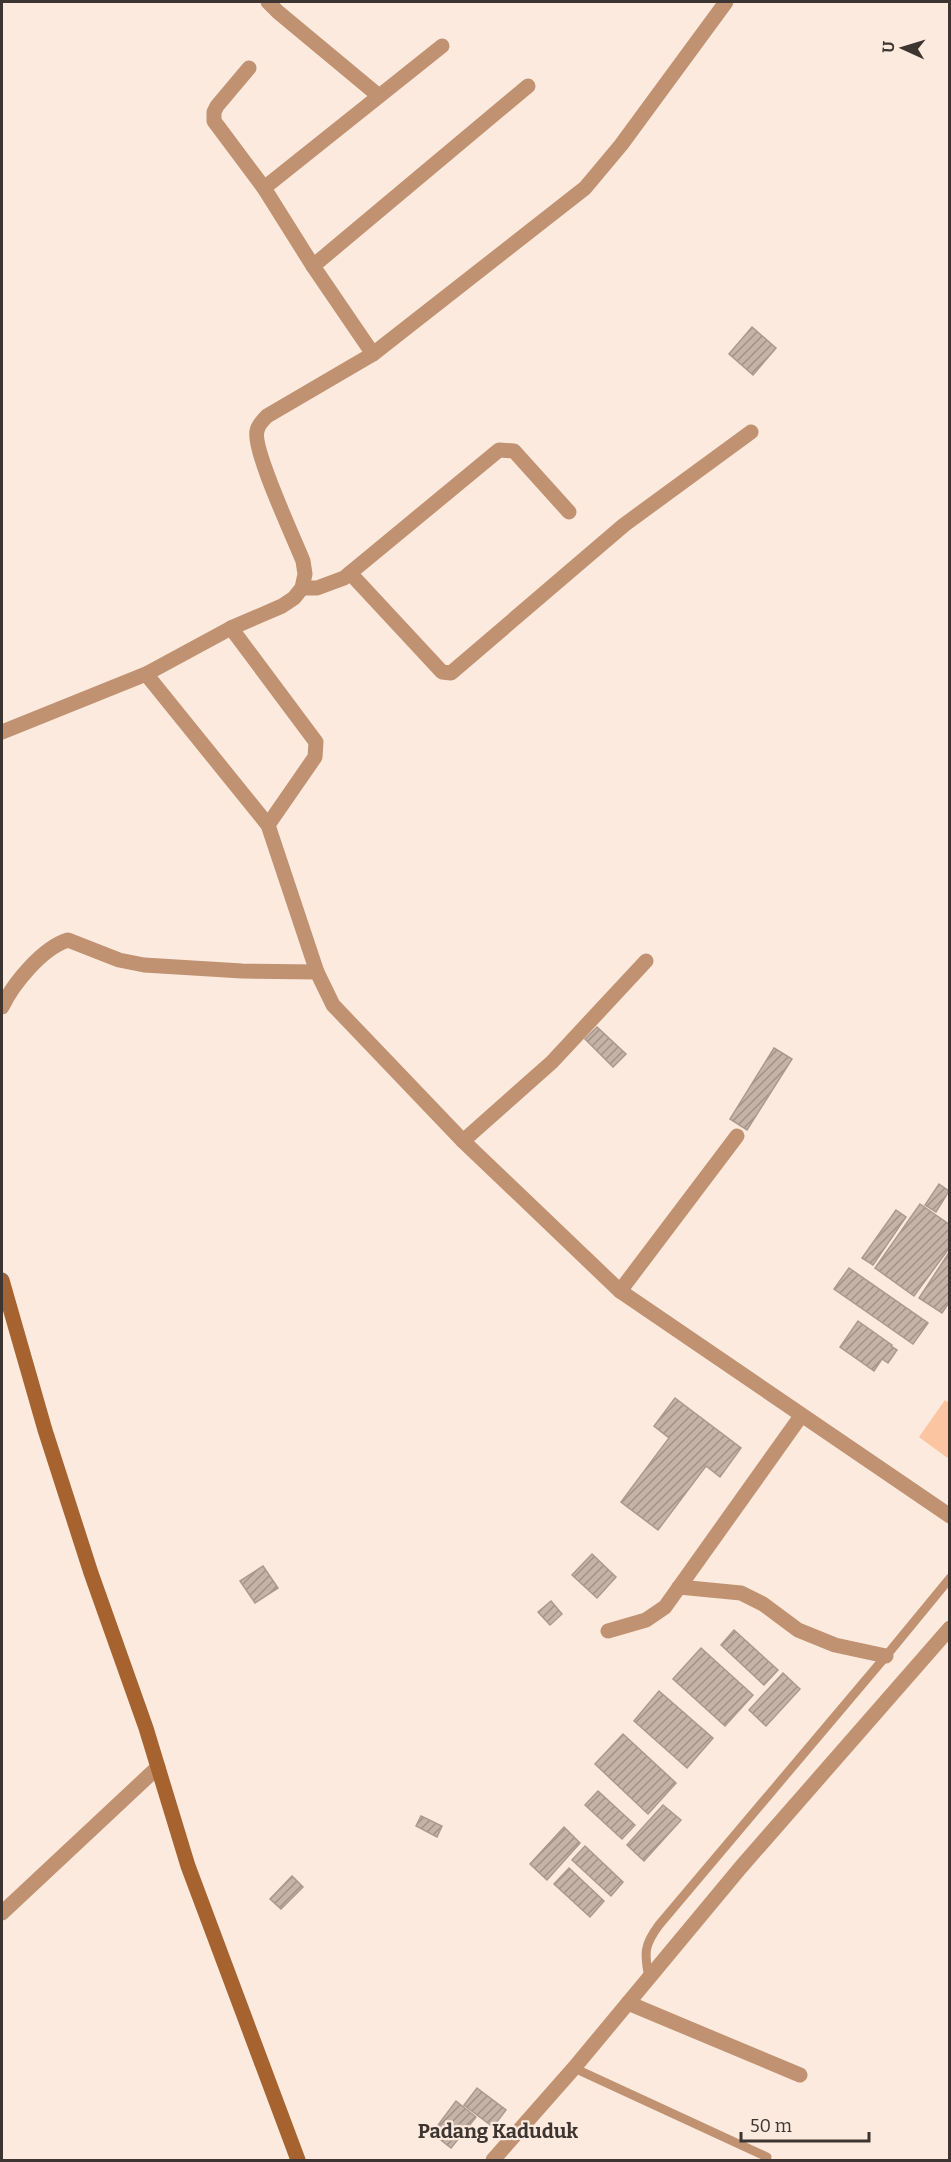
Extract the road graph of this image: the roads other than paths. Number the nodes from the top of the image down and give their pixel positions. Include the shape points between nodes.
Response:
1 (268, 2) edge
2 (726, 2) edge
3 (442, 46) dead end
4 (249, 68) dead end
5 (528, 86) dead end
6 (379, 96) junction
7 (264, 188) junction
8 (313, 266) junction
9 (373, 354) junction
10 (751, 432) dead end
11 (569, 512) dead end
12 (350, 573) junction
13 (302, 588) junction
14 (231, 628) junction
15 (146, 674) junction
16 (2, 732) edge
17 (268, 825) junction
18 (646, 961) dead end
19 (317, 972) junction
20 (2, 1007) edge
21 (737, 1136) dead end
22 (464, 1141) junction
23 (2, 1280) edge
24 (620, 1291) junction
25 (801, 1416) junction
26 (950, 1516) edge
27 (950, 1578) edge
28 (679, 1587) junction
29 (950, 1628) edge
30 (608, 1631) dead end
31 (886, 1656) junction
32 (158, 1767) junction
33 (2, 1913) edge
34 (649, 1978) junction
35 (628, 2003) junction
36 (573, 2068) junction
37 (800, 2075) dead end
38 (767, 2157) dead end
39 (298, 2160) edge
40 (493, 2160) edge

1 - 6 street
2 - 9 street via 585,188
3 - 6 street
4 - 7 street via 217,106 213,118
5 - 8 street
6 - 7 street
7 - 8 street
8 - 9 street
9 - 13 street via 267,416 257,431 259,453 303,561
10 - 12 street via 624,525 451,673 442,672
11 - 12 street via 514,451 499,450
12 - 13 street via 329,585
13 - 14 street via 282,606
14 - 15 street
14 - 17 street via 316,742 315,757
15 - 16 street
15 - 17 street
17 - 19 street
18 - 22 street via 552,1062
19 - 20 street via 144,964 119,960 68,940 32,966 11,989
19 - 22 street via 333,1005
21 - 24 street
22 - 24 street
23 - 32 street via 63,1485
24 - 25 street
25 - 26 street
25 - 28 street
27 - 31 lane
28 - 30 street via 665,1607 646,1620
28 - 31 street via 741,1593 798,1630 835,1645
29 - 34 street
31 - 34 lane via 649,1939 645,1950
32 - 33 street
32 - 39 street via 188,1866
34 - 35 street
35 - 36 street
35 - 37 street
36 - 38 lane
36 - 40 street

